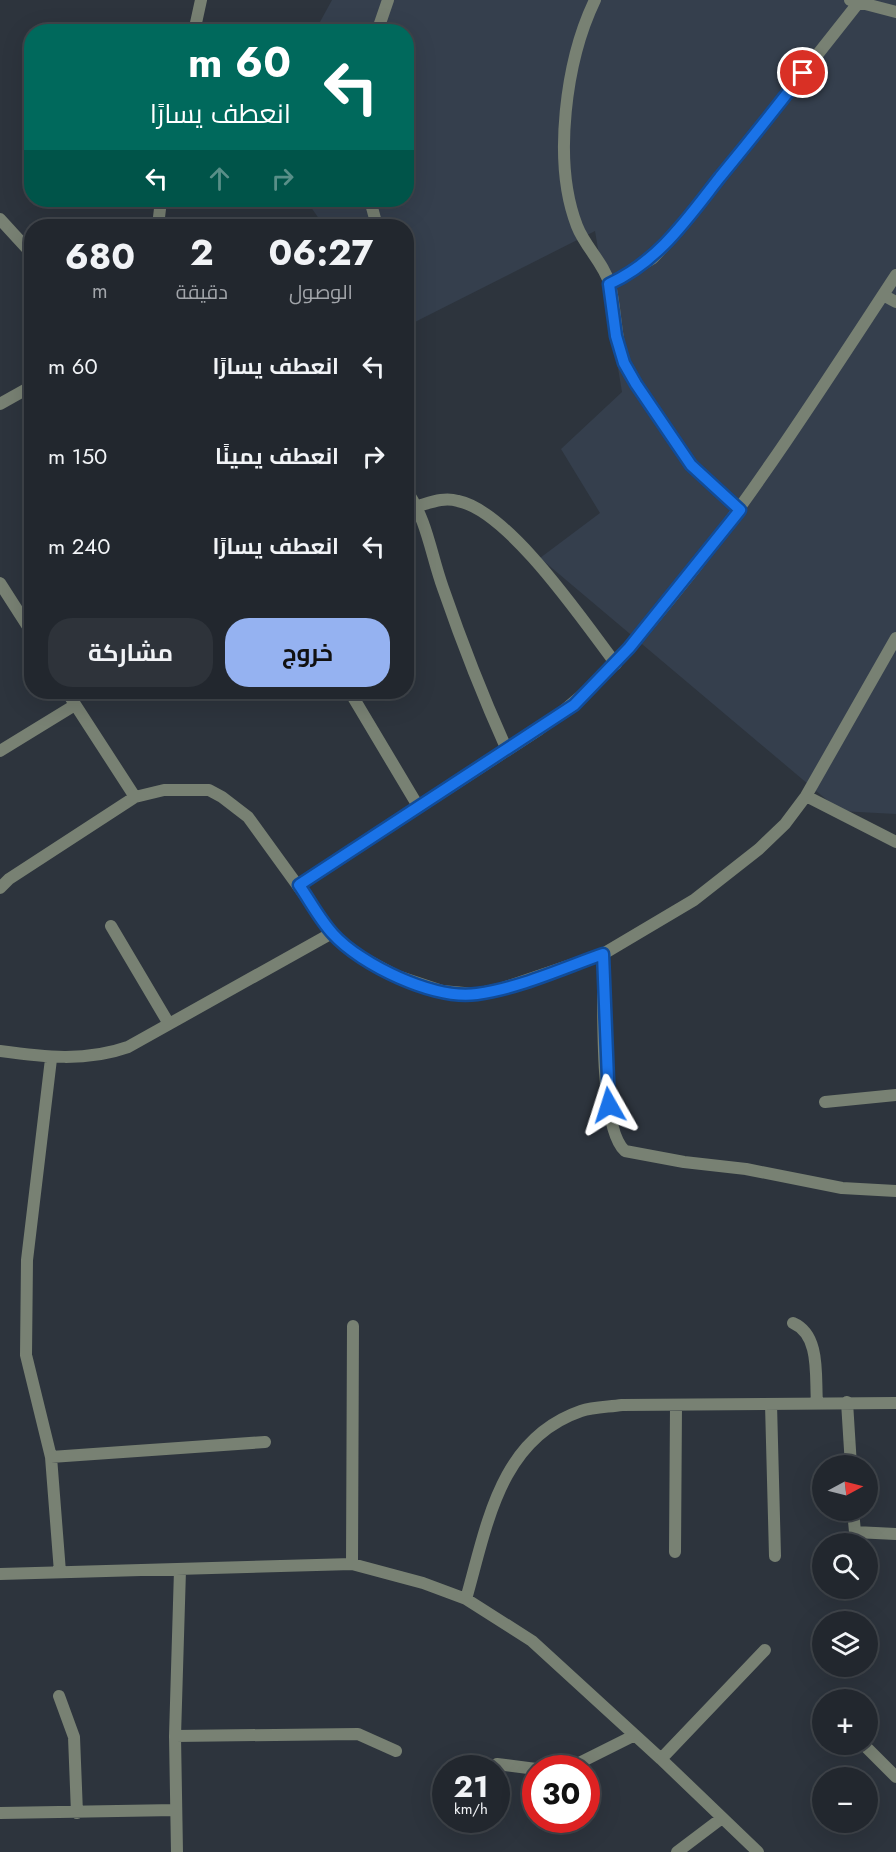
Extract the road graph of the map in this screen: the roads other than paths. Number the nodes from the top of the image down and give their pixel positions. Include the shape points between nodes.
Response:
1 (201, 0) edge
2 (388, 0) edge
3 (596, 0) edge
4 (854, 1) edge
5 (896, 12) edge
6 (196, 24) edge
7 (380, 24) edge
8 (0, 219) edge
9 (24, 245) edge
10 (896, 275) edge
11 (609, 284) junction
12 (883, 295) junction
13 (896, 302) edge
14 (24, 390) edge
15 (0, 404) edge
16 (414, 501) edge
17 (418, 506) junction
18 (740, 510) junction
19 (0, 583) edge
20 (24, 620) edge
21 (895, 642) edge
22 (616, 664) junction
23 (71, 699) edge
24 (354, 699) edge
25 (75, 705) junction
26 (507, 750) junction
27 (0, 752) edge
28 (806, 796) junction
29 (135, 797) junction
30 (417, 806) junction
31 (896, 842) edge
32 (299, 885) junction
33 (0, 888) edge
34 (111, 926) dead end
35 (332, 933) junction
36 (603, 954) junction
37 (169, 1024) junction
38 (0, 1051) edge
39 (51, 1059) junction
40 (896, 1095) edge
41 (825, 1102) dead end
42 (896, 1191) edge
43 (794, 1323) dead end
44 (353, 1326) dead end
45 (847, 1402) junction
46 (817, 1403) junction
47 (896, 1403) edge
48 (771, 1404) junction
49 (675, 1406) junction
50 (265, 1442) dead end
51 (850, 1455) edge
52 (51, 1457) junction
53 (854, 1521) edge
54 (896, 1534) edge
55 (675, 1552) dead end
56 (775, 1556) dead end
57 (352, 1564) junction
58 (180, 1570) junction
59 (60, 1572) junction
60 (0, 1574) edge
61 (466, 1599) junction
62 (765, 1650) dead end
63 (59, 1696) dead end
64 (635, 1735) junction
65 (175, 1736) junction
66 (396, 1751) dead end
67 (595, 1755) edge
68 (874, 1755) edge
69 (661, 1759) junction
70 (896, 1777) edge
71 (176, 1810) junction
72 (77, 1813) junction
73 (0, 1814) edge
74 (722, 1818) junction
75 (177, 1852) edge
76 (677, 1852) edge
77 (758, 1852) edge

1 - 6 street
2 - 7 street
3 - 11 street via 586,18 572,66 564,145 576,225
4 - 5 street
4 - 11 street via 678,231 653,258
8 - 9 street
10 - 12 street
11 - 18 street via 616,336 636,384 691,465
12 - 13 street
12 - 18 street
14 - 15 street
16 - 17 street
17 - 22 street via 442,499 460,501 490,516 523,545
17 - 26 street via 479,689
18 - 22 street
19 - 20 street
21 - 28 street
22 - 26 street via 574,705
23 - 25 street
24 - 30 street
25 - 27 street
25 - 29 street
26 - 30 street
28 - 31 street
28 - 36 street via 785,825 736,868 665,918
29 - 32 street via 164,790 209,790 248,817
29 - 33 street
30 - 32 street
32 - 35 street
34 - 37 street
35 - 36 street via 354,952 397,976 460,994 500,989
35 - 37 street
36 - 42 street via 606,1088 614,1134 625,1151 842,1188
37 - 39 street via 115,1052
38 - 39 street
39 - 52 street via 27,1260 26,1309 26,1355
40 - 41 street
43 - 46 street via 811,1340
44 - 57 street
45 - 46 street
45 - 47 street
45 - 51 street
46 - 48 street
48 - 49 street
48 - 56 street
49 - 55 street
49 - 61 street via 622,1405 582,1411 556,1422 531,1442 510,1467 496,1494
50 - 52 street
52 - 59 street
53 - 54 street via 855,1532
57 - 58 street
57 - 61 street
58 - 59 street
58 - 65 street
59 - 60 street
61 - 64 street via 532,1641
62 - 69 street
63 - 72 street via 74,1737
64 - 67 street
64 - 69 street
65 - 66 street via 358,1734
65 - 71 street
68 - 70 street
69 - 74 street
71 - 72 street
71 - 75 street
72 - 73 street
74 - 76 street
74 - 77 street

